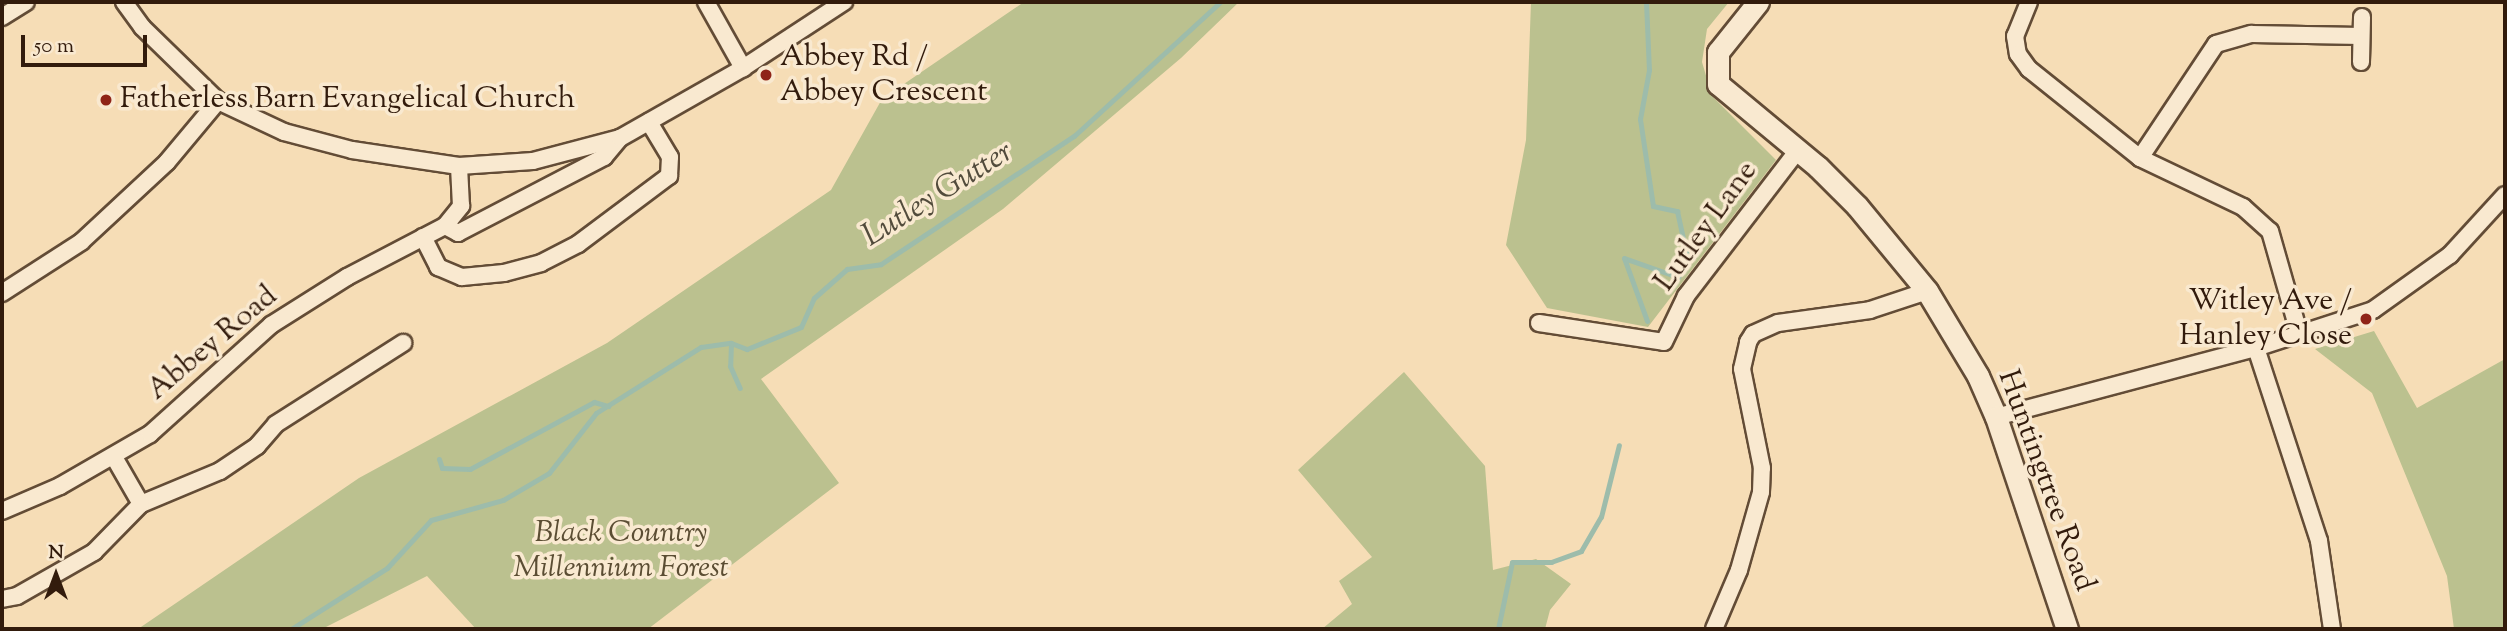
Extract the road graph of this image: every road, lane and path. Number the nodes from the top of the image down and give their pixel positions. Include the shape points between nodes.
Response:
1 (26, 2) edge
2 (124, 2) edge
3 (706, 2) edge
4 (844, 2) edge
5 (1758, 2) edge
6 (2029, 2) edge
7 (2, 17) edge
8 (2362, 17) dead end
9 (2361, 36) junction
10 (2361, 62) dead end
11 (743, 68) junction
12 (218, 101) junction
13 (649, 122) junction
14 (620, 138) junction
15 (1799, 149) junction
16 (2140, 158) junction
17 (459, 166) junction
18 (2505, 195) edge
19 (444, 226) junction
20 (423, 237) junction
21 (1927, 291) junction
22 (2, 293) edge
23 (1539, 323) dead end
24 (2299, 333) junction
25 (403, 343) dead end
26 (2256, 348) junction
27 (1996, 417) junction
28 (114, 457) junction
29 (141, 503) junction
30 (2, 511) edge
31 (2, 598) edge
32 (1714, 629) edge
33 (2067, 629) edge
34 (2332, 629) edge

1 - 7 street
2 - 12 street via 142,27
3 - 11 street
4 - 11 street, Abbey Road
5 - 15 street, Huntingtree Road via 1718,52 1718,84
6 - 16 street via 2015,36 2018,54 2029,69
8 - 9 street
9 - 10 street
9 - 16 street via 2252,34 2222,41 2200,65
11 - 13 street, Abbey Road
12 - 17 street via 284,132 365,152
12 - 22 street via 167,162 81,243
13 - 14 street, Abbey Road
13 - 20 street via 670,157 669,176 578,244 504,274 462,277 438,267
14 - 17 street via 533,161
14 - 19 street, Abbey Road via 604,158 458,233
15 - 21 street, Huntingtree Road via 1857,206
15 - 23 street, Lutley Lane via 1686,296 1664,342
16 - 24 street via 2258,217 2277,246
17 - 19 street via 461,206
18 - 24 street via 2450,255 2414,285 2373,310
19 - 20 street, Abbey Road
20 - 28 street, Abbey Road via 271,325 150,434
21 - 27 street, Huntingtree Road via 1978,376
21 - 32 street via 1870,310 1778,323 1753,334 1742,369 1762,468 1759,510
24 - 26 street
25 - 29 street via 276,424 257,446 219,471
26 - 27 street
26 - 34 street via 2319,541
27 - 33 street, Huntingtree Road
28 - 29 street
28 - 30 street, Abbey Road
29 - 31 street via 94,552 17,596

